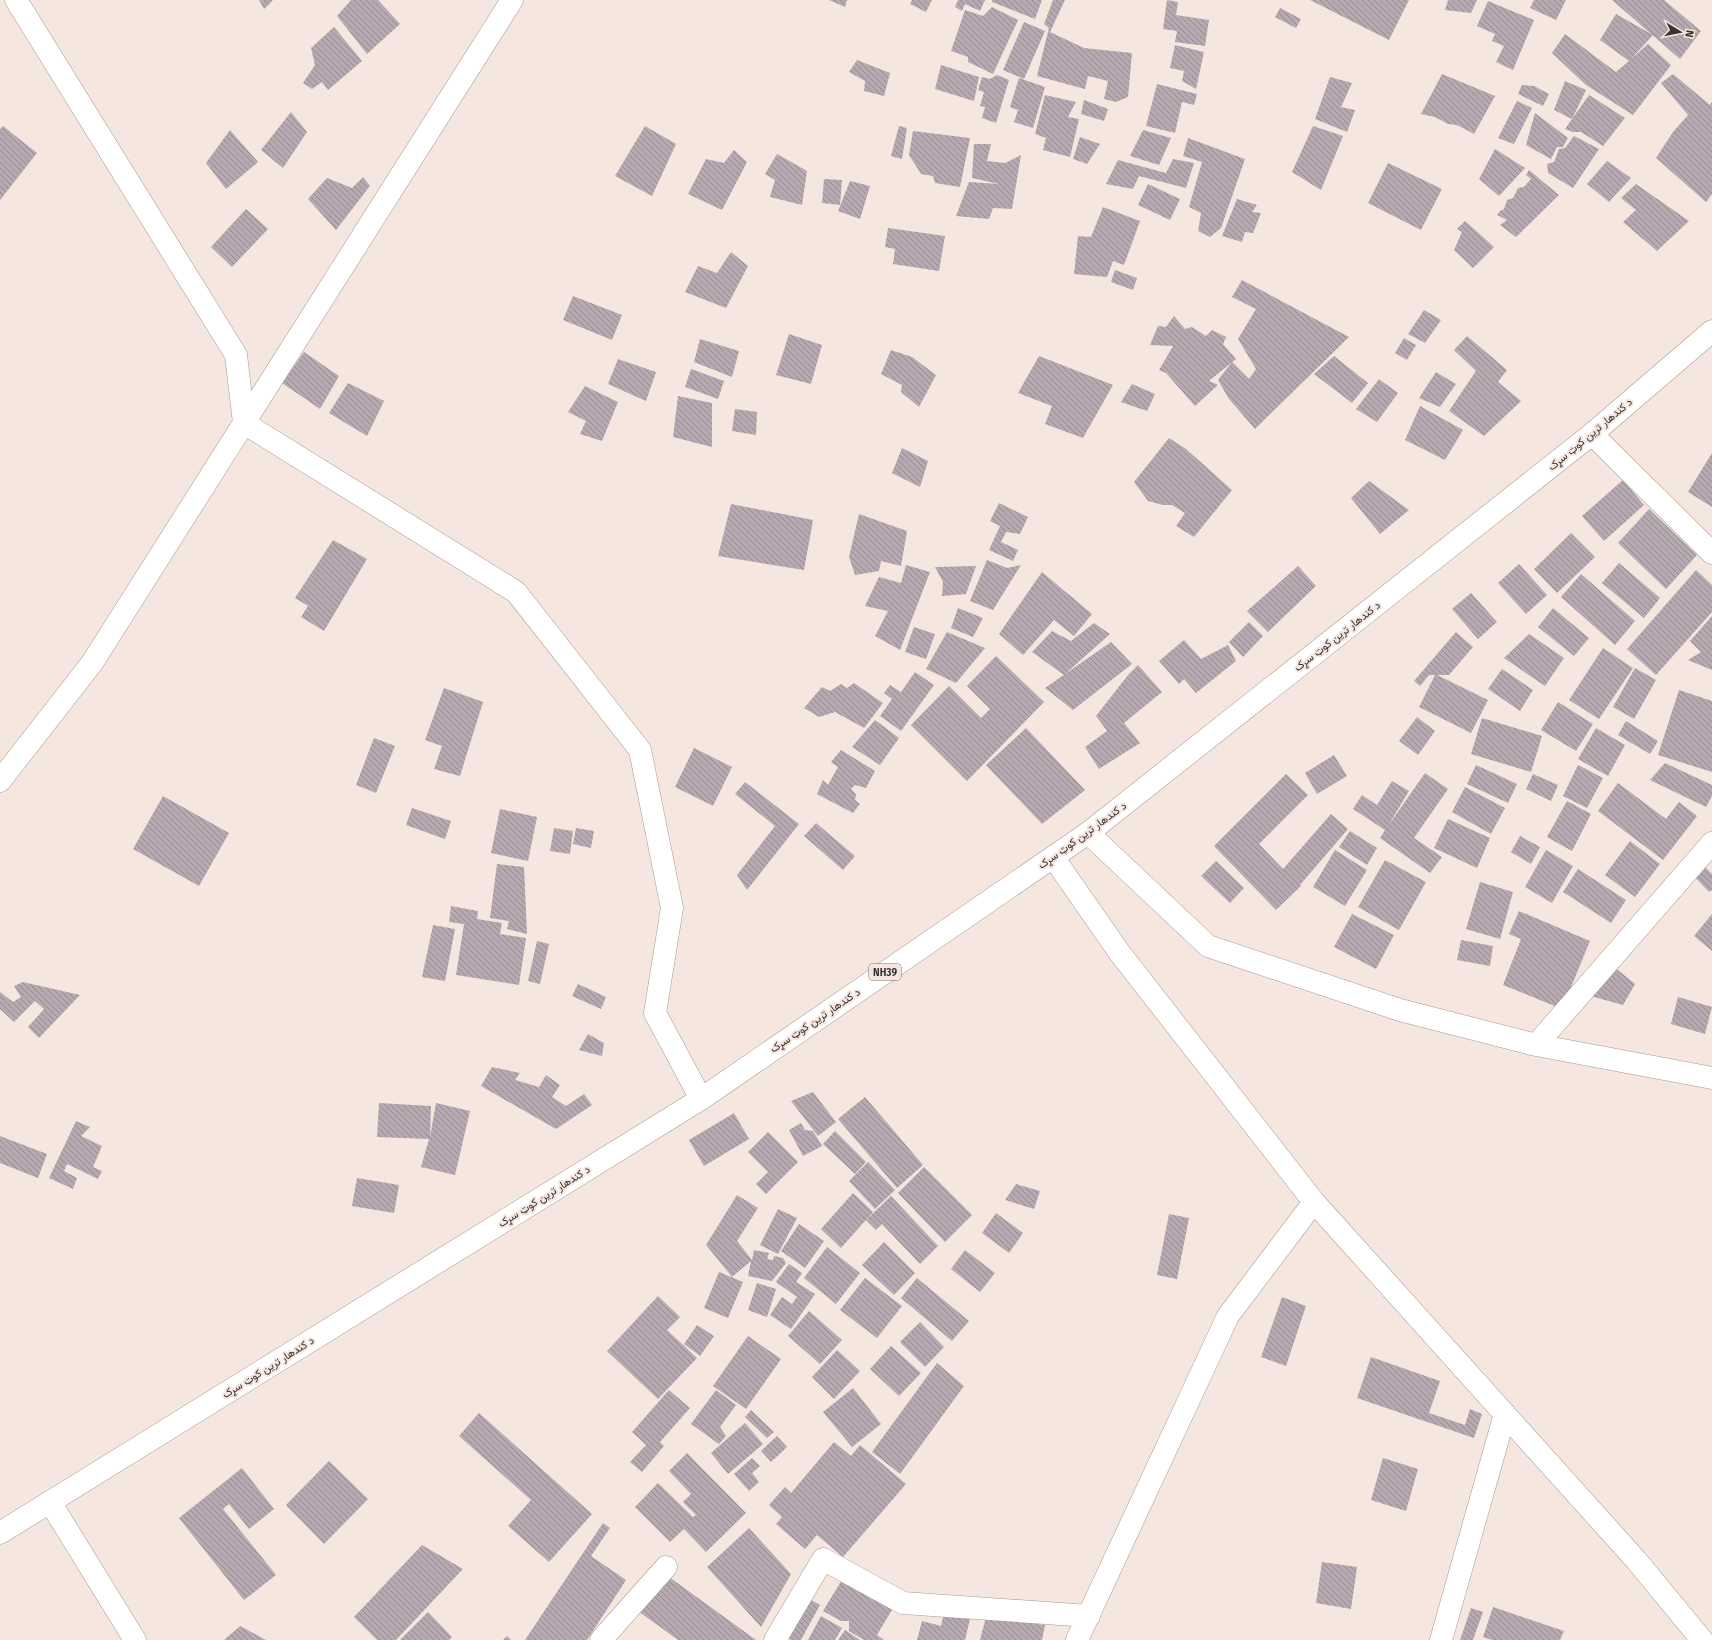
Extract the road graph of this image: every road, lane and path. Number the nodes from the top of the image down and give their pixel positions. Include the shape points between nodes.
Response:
1 (16, 0) edge
2 (512, 0) edge
3 (1712, 330) edge
4 (244, 423) junction
5 (1592, 434) junction
6 (1712, 553) edge
7 (0, 781) edge
8 (1088, 833) junction
9 (1712, 843) edge
10 (1053, 857) junction
11 (1536, 1045) junction
12 (1712, 1078) edge
13 (701, 1098) junction
14 (1314, 1202) junction
15 (1505, 1414) junction
16 (50, 1502) junction
17 (0, 1533) edge
18 (666, 1567) dead end
19 (1088, 1616) junction
20 (135, 1640) edge
21 (601, 1640) edge
22 (775, 1640) edge
23 (1077, 1640) edge
24 (1441, 1640) edge
25 (1702, 1640) edge

1 - 4 street via 236,355
2 - 4 street
3 - 5 street, د کندهار ترين کوټ سړک / NH39
4 - 7 street via 92,663
4 - 13 street via 516,592 640,750 672,908 655,1013
5 - 6 street
5 - 8 street, د کندهار ترين کوټ سړک / NH39
8 - 10 street, د کندهار ترين کوټ سړک / NH39
8 - 11 street via 1208,946 1400,1010
9 - 11 street
10 - 13 street, د کندهار ترين کوټ سړک / NH39
10 - 14 street via 1119,952
11 - 12 street
13 - 16 street, د کندهار ترين کوټ سړک / NH39
14 - 15 street
14 - 19 street via 1228,1316
15 - 24 street
15 - 25 street via 1636,1560
16 - 17 street, د کندهار ترين کوټ سړک / NH39
16 - 20 street
18 - 21 street
19 - 22 street via 903,1603 823,1560
19 - 23 street

